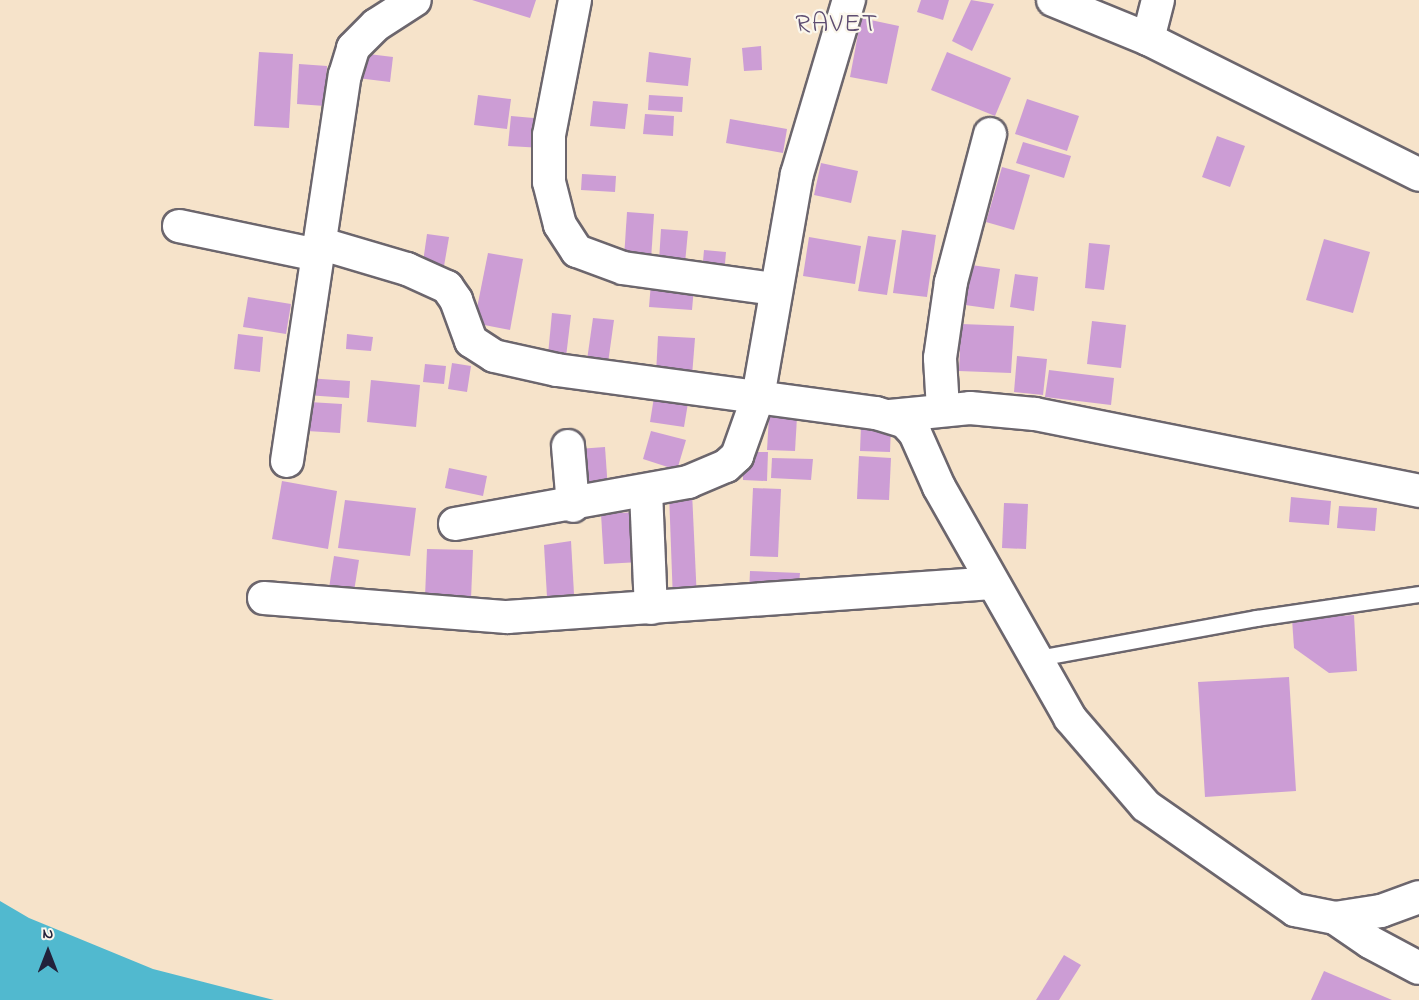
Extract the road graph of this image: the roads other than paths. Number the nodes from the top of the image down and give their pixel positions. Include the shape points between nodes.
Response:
1 (415, 0) edge
2 (575, 0) edge
3 (849, 0) edge
4 (1053, 0) edge
5 (1158, 0) edge
6 (1148, 39) junction
7 (990, 134) dead end
8 (1419, 175) edge
9 (179, 226) dead end
10 (319, 249) junction
11 (775, 289) junction
12 (758, 397) junction
13 (943, 410) junction
14 (890, 416) junction
15 (568, 446) dead end
16 (287, 461) dead end
17 (1419, 490) edge
18 (646, 491) junction
19 (573, 506) junction
20 (455, 524) dead end
21 (992, 583) junction
22 (1419, 594) edge
23 (264, 598) dead end
24 (651, 608) junction
25 (1038, 658) junction
26 (1419, 897) edge
27 (1335, 918) junction
28 (1419, 968) edge

1 - 10 street via 376,25 353,48 345,75
2 - 11 street via 549,135 549,182 560,225 577,251 623,268
3 - 11 street via 797,174
4 - 6 street
5 - 6 street
6 - 8 street
7 - 13 street via 950,291 940,358
9 - 10 street
10 - 12 street via 408,269 447,287 471,341 494,356 557,370
10 - 16 street
11 - 12 street
12 - 14 street
12 - 18 street via 745,440 726,466 688,482
13 - 14 street
13 - 17 street via 970,408 1035,414
14 - 21 street via 905,422 915,433 939,487
15 - 19 street
18 - 19 street
18 - 24 street
19 - 20 street
21 - 24 street
21 - 25 street
22 - 25 lane via 1256,618
23 - 24 street via 507,617
25 - 27 street via 1070,718 1146,806 1295,910
26 - 27 street via 1381,911
27 - 28 street

